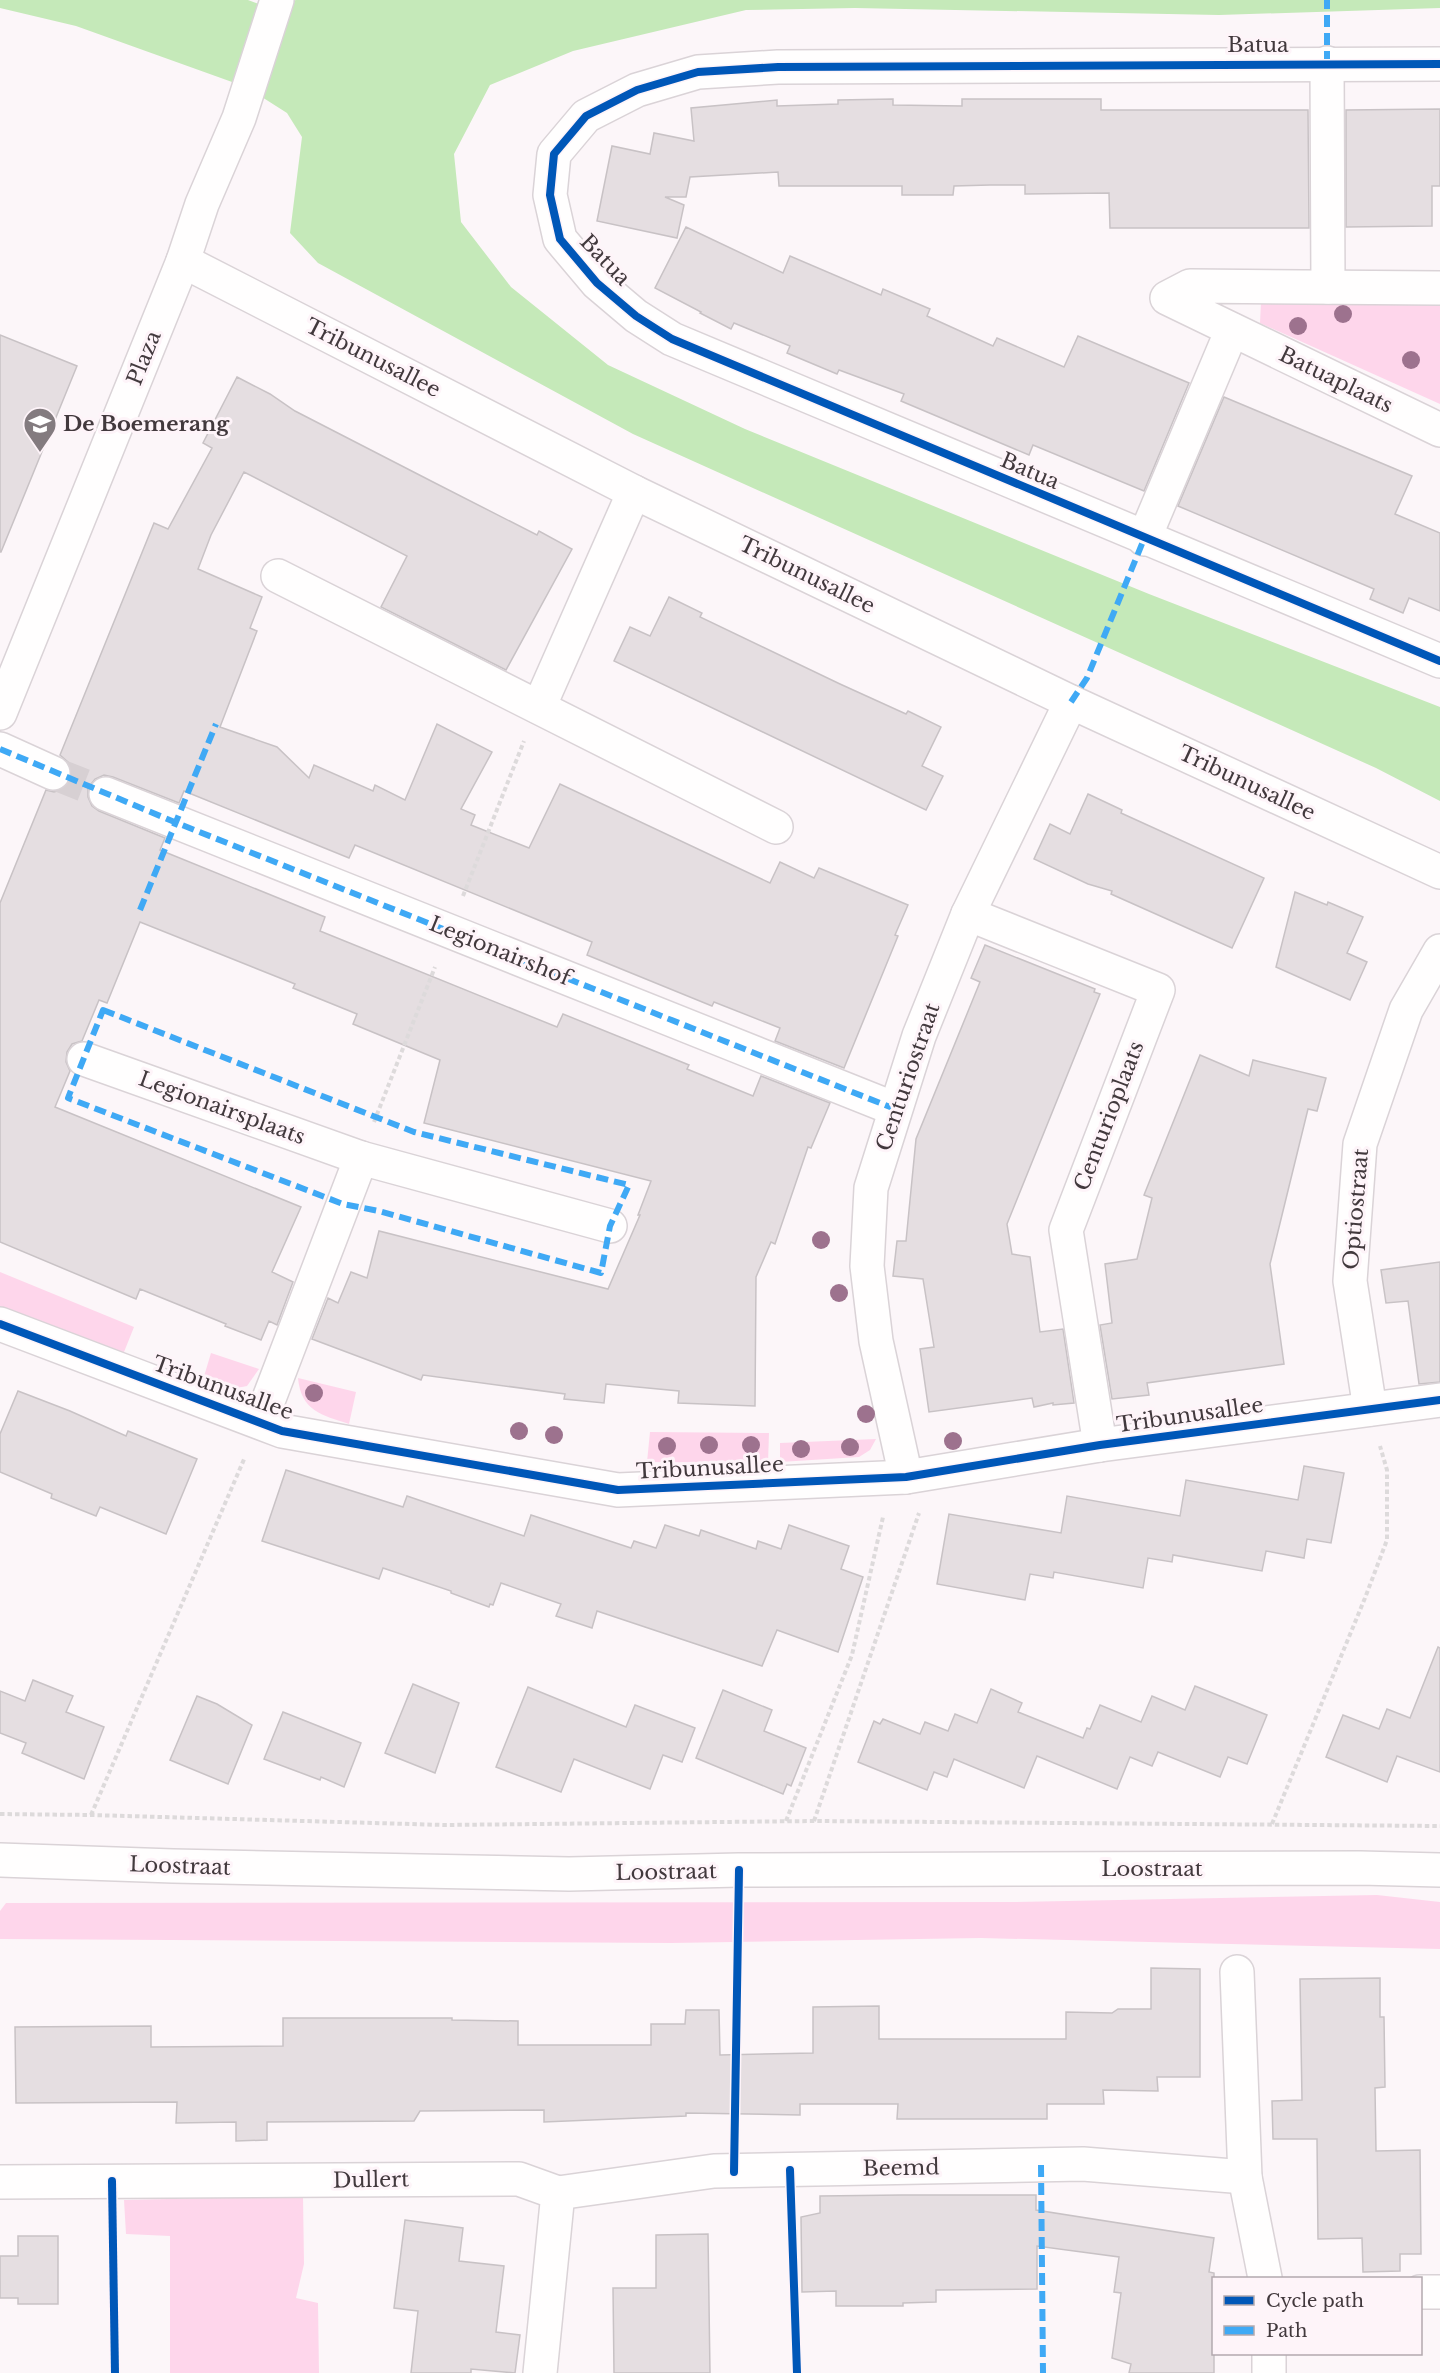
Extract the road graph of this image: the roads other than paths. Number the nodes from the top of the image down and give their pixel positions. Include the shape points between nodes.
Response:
1 (278, 0) edge
2 (1327, 63) junction
3 (1440, 64) edge
4 (183, 261) junction
5 (1328, 287) junction
6 (1440, 288) edge
7 (1232, 330) junction
8 (1440, 430) edge
9 (634, 492) junction
10 (1144, 539) junction
11 (278, 576) dead end
12 (1440, 661) edge
13 (1071, 702) junction
14 (539, 707) junction
15 (0, 713) edge
16 (0, 749) edge
17 (53, 773) tunnel mouth
18 (106, 794) tunnel mouth
19 (776, 827) dead end
20 (1440, 872) edge
21 (968, 914) junction
22 (1440, 951) edge
23 (84, 1059) dead end
24 (895, 1109) junction
25 (361, 1158) junction
26 (610, 1226) dead end
27 (0, 1324) edge
28 (1440, 1400) edge
29 (1370, 1409) junction
30 (260, 1422) junction
31 (1100, 1445) junction
32 (910, 1476) junction
33 (0, 1860) edge
34 (1440, 1870) edge
35 (1237, 1971) dead end
36 (1245, 2177) junction
37 (0, 2182) edge
38 (558, 2193) junction
39 (1265, 2277) edge
40 (1422, 2292) edge
41 (1440, 2292) edge
42 (1269, 2355) edge
43 (540, 2373) edge
44 (1269, 2373) edge

1 - 4 street, Plaza via 239,117
2 - 3 street, Batua
2 - 5 street
2 - 10 street, Batua via 778,67 698,72 637,90 586,116 554,154 550,195 560,239 597,283 636,316 672,339
4 - 9 street, Tribunusallee
4 - 15 street, Plaza
5 - 6 street, Batuaplaats
5 - 7 street, Batuaplaats via 1190,286 1167,298
7 - 8 street, Batuaplaats
7 - 10 street
9 - 13 street, Tribunusallee
9 - 14 street
10 - 12 street, Batua
11 - 14 street
13 - 20 street, Tribunusallee
13 - 21 street, Centuriostraat
14 - 19 street
16 - 17 street
18 - 24 street, Legionairshof
21 - 24 street, Centuriostraat via 919,1036
21 - 31 street, Centurioplaats via 1158,990 1066,1230
22 - 29 street, Optiostraat via 1406,1010 1360,1144 1350,1281
23 - 25 street, Legionairsplaats
24 - 32 street, Centuriostraat via 872,1188 867,1266 876,1341
25 - 26 street, Legionairsplaats
25 - 30 street
27 - 30 street, Tribunusallee
28 - 29 street, Tribunusallee
29 - 31 street, Tribunusallee
30 - 32 street, Tribunusallee via 282,1431 618,1490
31 - 32 street, Tribunusallee
33 - 34 street, Loostraat via 569,1874 750,1870
35 - 36 street
36 - 38 street, Beemd via 1083,2164 714,2171
36 - 39 street
37 - 38 street, Dullert via 519,2179
38 - 43 street
40 - 41 street
42 - 44 street

